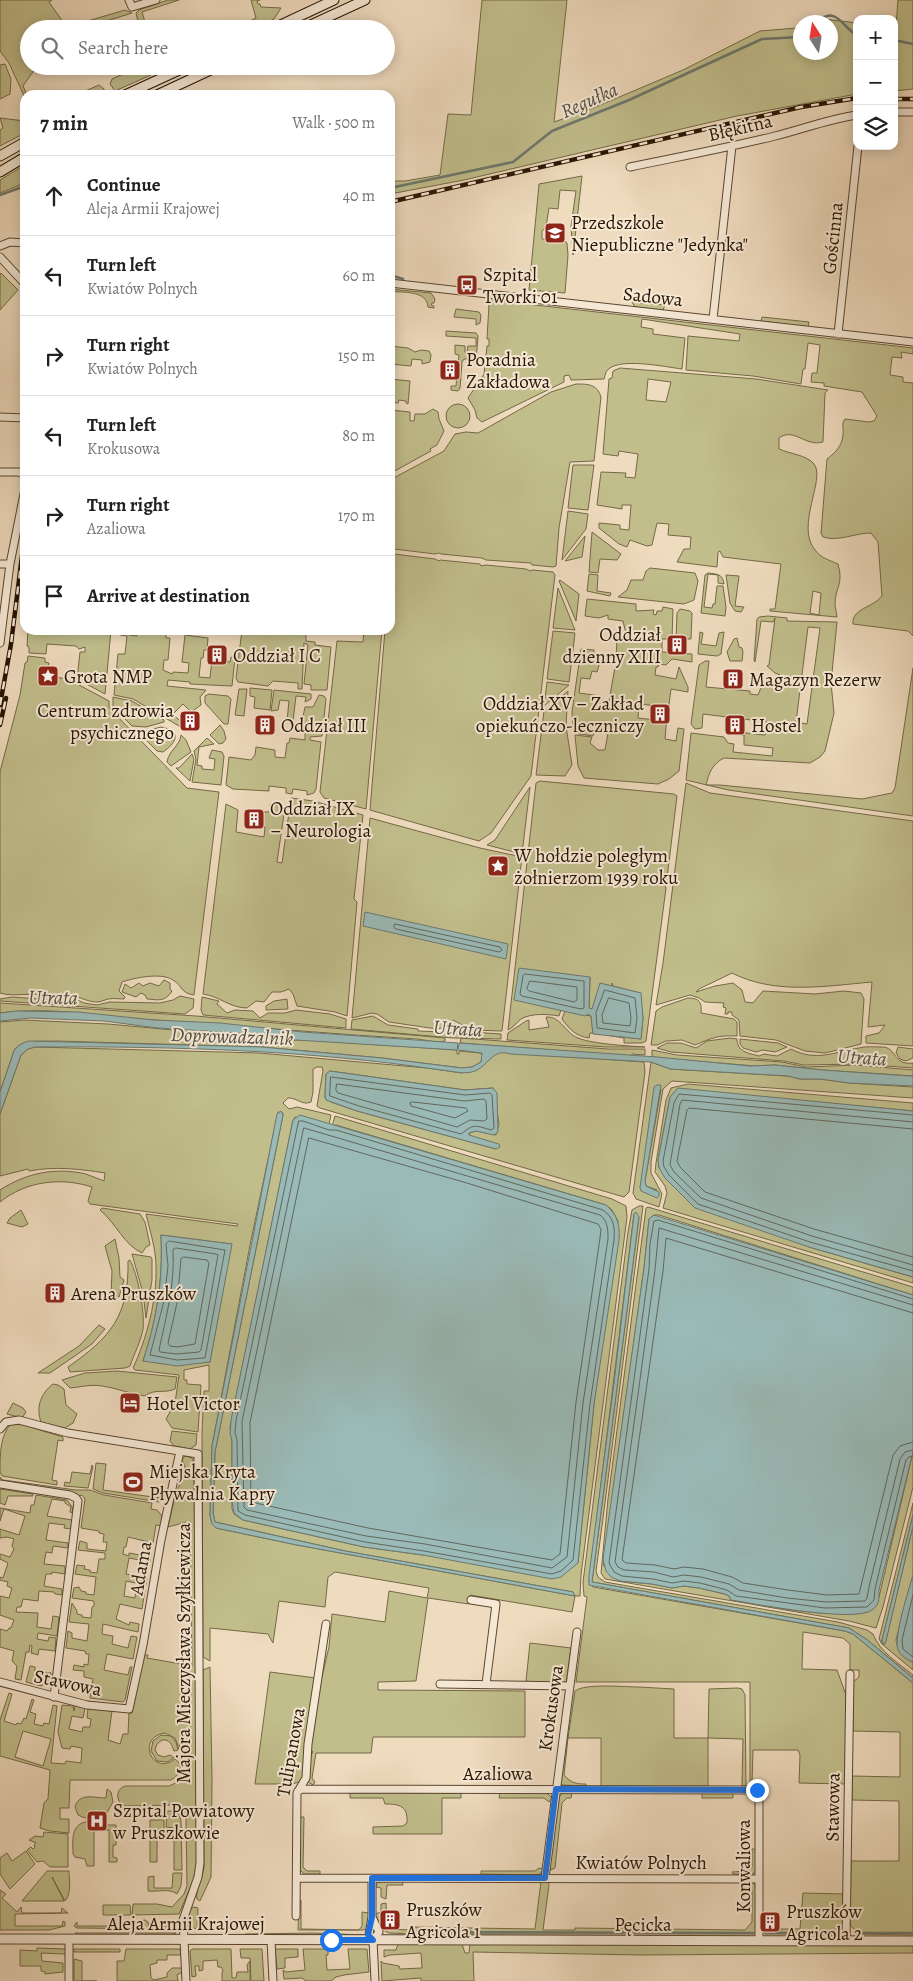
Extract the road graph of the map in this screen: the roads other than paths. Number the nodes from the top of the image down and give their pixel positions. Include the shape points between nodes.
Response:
1 (156, 0) edge
2 (334, 0) edge
3 (365, 0) edge
4 (131, 3) edge
5 (291, 20) edge
6 (322, 20) edge
7 (168, 75) edge
8 (200, 75) edge
9 (136, 90) edge
10 (168, 90) edge
11 (898, 112) edge
12 (913, 112) edge
13 (853, 116) edge
14 (20, 145) edge
15 (732, 146) junction
16 (858, 150) edge
17 (0, 156) edge
18 (20, 160) edge
19 (630, 167) dead end
20 (0, 172) edge
21 (20, 243) edge
22 (0, 246) edge
23 (0, 257) edge
24 (20, 279) edge
25 (395, 284) edge
26 (712, 319) junction
27 (838, 334) junction
28 (913, 342) edge
29 (0, 417) edge
30 (20, 418) edge
31 (0, 472) edge
32 (20, 472) edge
33 (20, 514) edge
34 (0, 564) edge
35 (10, 564) junction
36 (0, 643) edge
37 (0, 1429) edge
38 (180, 1451) junction
39 (0, 1484) edge
40 (471, 1600) dead end
41 (326, 1624) dead end
42 (577, 1632) dead end
43 (850, 1674) dead end
44 (0, 1682) edge
45 (440, 1684) dead end
46 (486, 1684) junction
47 (570, 1686) junction
48 (54, 1697) junction
49 (129, 1709) joint
50 (556, 1789) junction
51 (298, 1791) junction
52 (758, 1791) joint
53 (297, 1878) junction
54 (372, 1878) junction
55 (545, 1878) junction
56 (759, 1878) junction
57 (296, 1916) dead end
58 (0, 1939) edge
59 (69, 1939) junction
60 (183, 1940) junction
61 (271, 1940) junction
62 (373, 1940) junction
63 (759, 1941) junction
64 (846, 1941) junction
65 (913, 1941) edge
66 (69, 1981) edge
67 (186, 1981) edge
68 (274, 1981) edge
69 (375, 1981) edge

1 - 4 street
2 - 5 street
3 - 6 street
7 - 9 street
8 - 10 street
11 - 12 street
13 - 15 street, Błękitna
14 - 17 street
15 - 19 street, Błękitna
15 - 26 street
16 - 27 street, Gościnna
18 - 20 street
21 - 22 street
23 - 24 street
25 - 26 street, Sadowa
26 - 27 street, Sadowa
27 - 28 street, Sadowa
29 - 30 street
31 - 32 street
33 - 35 street
34 - 35 street
35 - 36 street
37 - 38 street via 6,1422 19,1420 68,1433
38 - 49 street, Adama
38 - 60 street, Majora Mieczysława Szyłkiewicza via 198,1454 200,1863 184,1915
39 - 48 street via 70,1495 77,1499
40 - 46 street via 496,1604
41 - 51 street, Tulipanowa via 306,1778
42 - 47 street, Krokusowa
43 - 64 street, Stawowa
44 - 48 street, Stawowa
45 - 46 street
46 - 47 street
47 - 50 street, Krokusowa
48 - 49 street, Stawowa
50 - 51 street, Azaliowa
50 - 52 street, Azaliowa
50 - 55 street, Krokusowa
51 - 53 street, Tulipanowa
52 - 56 street, Konwaliowa
53 - 54 street, Kwiatów Polnych
53 - 57 street, Tulipanowa
54 - 55 street, Kwiatów Polnych
54 - 62 street via 372,1917 368,1935
55 - 56 street, Kwiatów Polnych
56 - 63 street, Konwaliowa
58 - 59 street, Aleja Armii Krajowej
59 - 60 street, Aleja Armii Krajowej
59 - 66 street
60 - 61 street, Aleja Armii Krajowej
60 - 67 street, Majora Mieczysława Szyłkiewicza
61 - 62 street, Aleja Armii Krajowej
61 - 68 street
62 - 63 street, Pęcicka
62 - 69 street
63 - 64 street, Pęcicka
64 - 65 street, Pęcicka

